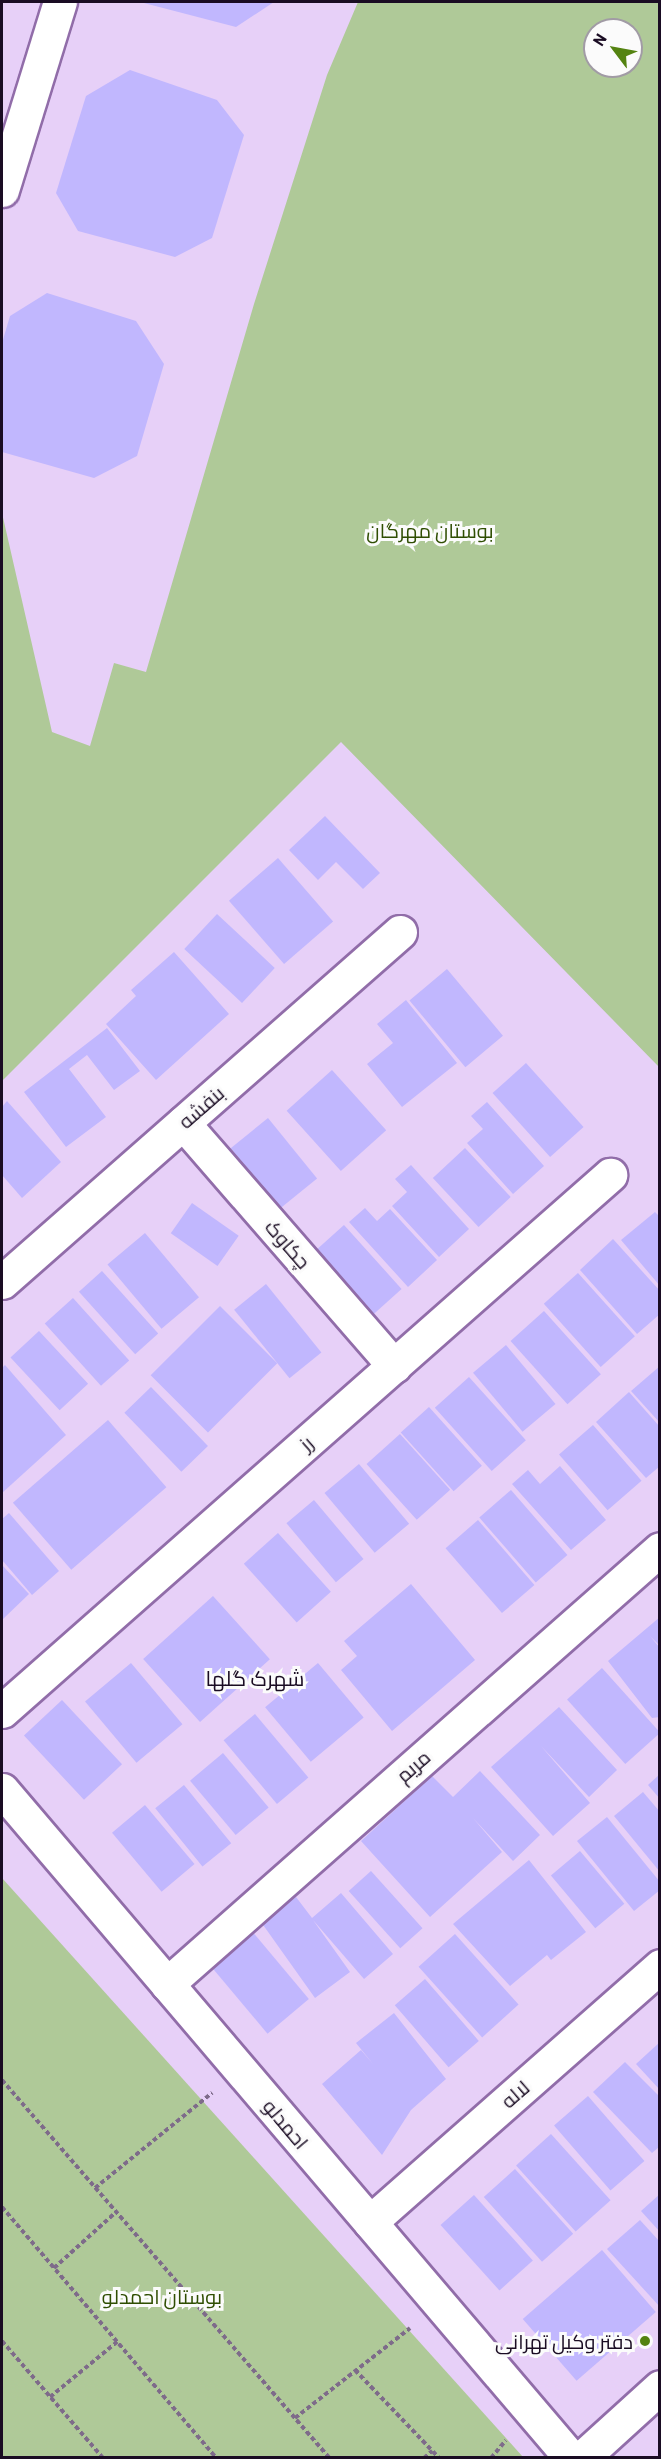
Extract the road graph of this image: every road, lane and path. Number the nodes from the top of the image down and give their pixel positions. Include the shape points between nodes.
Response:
1 (60, 2) edge
2 (2, 190) edge
3 (400, 932) dead end
4 (183, 1123) junction
5 (610, 1175) dead end
6 (2, 1282) edge
7 (394, 1366) junction
8 (660, 1549) edge
9 (2, 1711) edge
10 (2, 1790) edge
11 (660, 1966) edge
12 (167, 1983) junction
13 (240, 2069) junction
14 (2, 2080) edge
15 (95, 2188) junction
16 (2, 2207) edge
17 (116, 2212) junction
18 (370, 2222) junction
19 (54, 2268) junction
20 (440, 2304) junction
21 (2, 2341) edge
22 (117, 2342) junction
23 (355, 2370) junction
24 (660, 2387) edge
25 (50, 2397) junction
26 (295, 2418) junction
27 (432, 2451) junction
28 (103, 2457) edge
29 (216, 2457) edge
30 (329, 2457) edge
31 (424, 2457) edge
32 (438, 2457) edge
33 (571, 2457) edge
34 (582, 2457) edge

1 - 2 street
3 - 4 street, بنفشه
4 - 6 street, بنفشه
4 - 7 street, چکاوک
5 - 7 street, رز
7 - 9 street, رز
8 - 12 street, مریم
10 - 12 street, احمدلو
11 - 18 street, لاله
12 - 13 street, احمدلو
13 - 15 path
13 - 18 street, احمدلو
14 - 15 path
15 - 17 path
16 - 19 path
17 - 19 path
17 - 26 path
18 - 20 street, احمدلو
19 - 22 path
20 - 23 path
20 - 33 street, احمدلو
21 - 25 path
22 - 25 path
22 - 29 path
23 - 26 path
23 - 27 path
24 - 34 street
25 - 28 path
26 - 30 path
27 - 31 path
27 - 32 path

